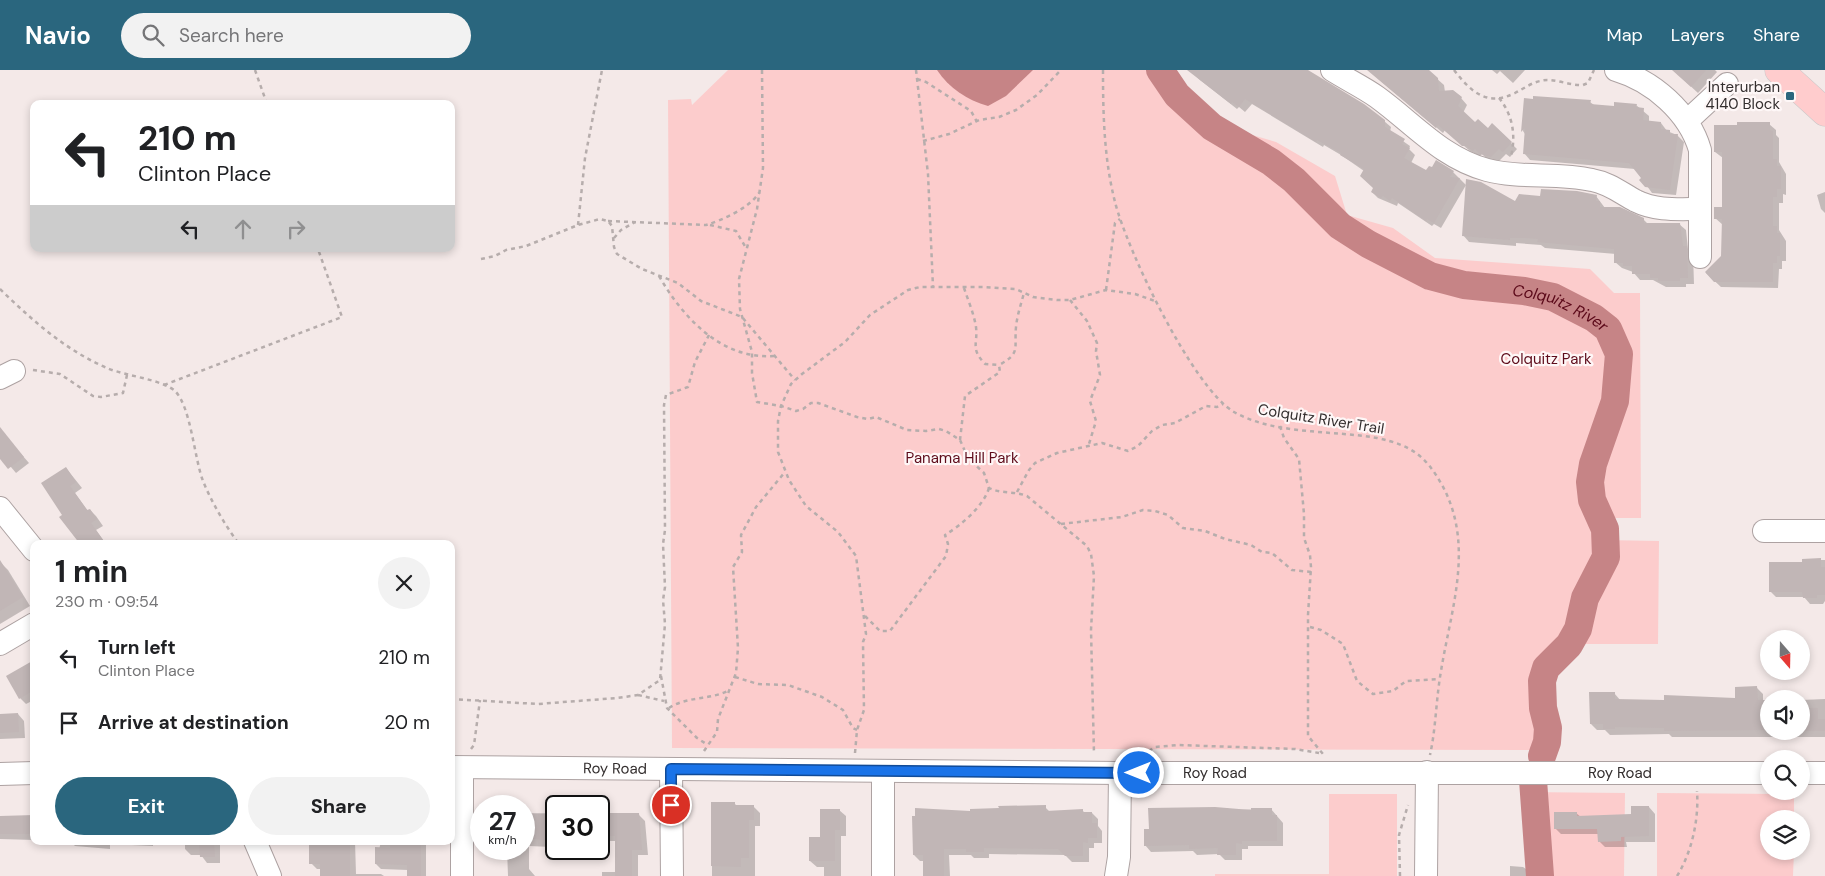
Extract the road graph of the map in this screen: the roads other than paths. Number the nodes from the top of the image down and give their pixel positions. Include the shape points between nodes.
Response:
1 (1332, 70) edge
2 (1616, 70) edge
3 (1792, 74) edge
4 (1727, 84) dead end
5 (1825, 112) edge
6 (1687, 121) junction
7 (1699, 209) junction
8 (1700, 257) dead end
9 (0, 508) edge
10 (1764, 531) dead end
11 (1825, 531) edge
12 (30, 545) edge
13 (30, 626) edge
14 (0, 644) edge
15 (1128, 766) junction
16 (457, 767) edge
17 (671, 769) junction
18 (883, 772) junction
19 (1427, 772) junction
20 (30, 773) edge
21 (1760, 773) edge
22 (1810, 773) edge
23 (1825, 773) edge
24 (0, 774) edge
25 (257, 845) edge
26 (270, 876) edge
27 (462, 876) edge
28 (672, 876) edge
29 (883, 876) edge
30 (1116, 876) edge
31 (1426, 876) edge

1 - 7 street via 1376,96 1450,154 1481,168 1592,180 1610,185 1638,202 1652,206
2 - 6 street via 1651,85
3 - 5 main road
4 - 6 street
6 - 7 street via 1700,150
7 - 8 street
9 - 12 street
10 - 11 street
13 - 14 street
15 - 18 street, Roy Road via 1085,773
15 - 19 street, Roy Road via 1332,773
15 - 30 street
16 - 17 street, Roy Road
16 - 27 street
17 - 18 street, Roy Road
17 - 28 street
18 - 29 street
19 - 21 street, Roy Road
19 - 31 street
20 - 24 street
22 - 23 street
25 - 26 street

